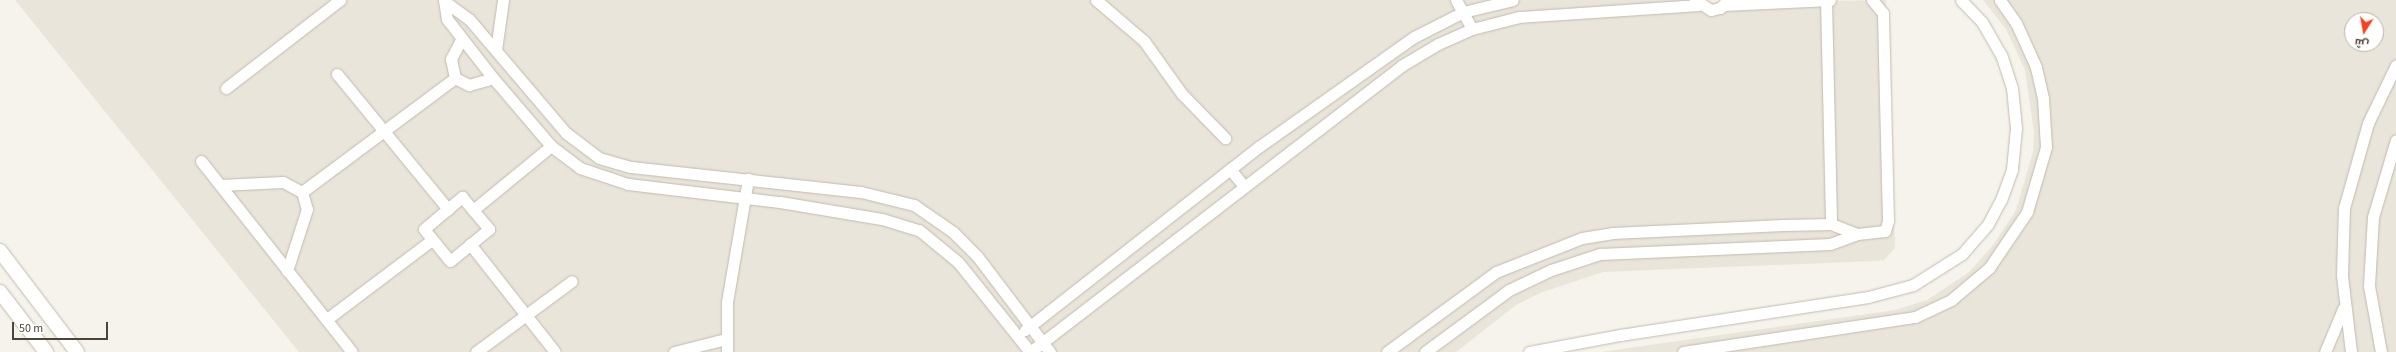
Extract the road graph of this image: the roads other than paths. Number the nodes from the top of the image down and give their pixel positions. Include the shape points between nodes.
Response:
1 (340, 0) edge
2 (444, 0) edge
3 (503, 0) edge
4 (1096, 0) edge
5 (1456, 0) edge
6 (1513, 0) edge
7 (1826, 0) edge
8 (1830, 0) edge
9 (1872, 0) edge
10 (1961, 0) edge
11 (2000, 0) edge
12 (1696, 2) edge
13 (1726, 3) edge
14 (1463, 12) junction
15 (1472, 29) junction
16 (462, 38) junction
17 (496, 50) junction
18 (2396, 65) edge
19 (337, 74) dead end
20 (456, 78) junction
21 (493, 78) junction
22 (226, 88) dead end
23 (384, 130) junction
24 (1225, 138) dead end
25 (2396, 140) edge
26 (551, 146) junction
27 (201, 161) dead end
28 (1230, 170) junction
29 (748, 179) junction
30 (220, 185) junction
31 (1244, 186) junction
32 (302, 192) junction
33 (745, 198) junction
34 (448, 209) junction
35 (473, 210) junction
36 (1831, 224) junction
37 (1746, 226) junction
38 (1857, 234) junction
39 (432, 240) junction
40 (470, 244) junction
41 (1747, 245) junction
42 (0, 251) edge
43 (287, 271) junction
44 (572, 281) dead end
45 (0, 292) edge
46 (2344, 307) junction
47 (526, 316) junction
48 (327, 319) junction
49 (1030, 326) junction
50 (1018, 336) junction
51 (726, 339) junction
52 (1043, 342) junction
53 (46, 352) edge
54 (77, 352) edge
55 (352, 352) edge
56 (476, 352) edge
57 (555, 352) edge
58 (674, 352) edge
59 (728, 352) edge
60 (1030, 352) edge
61 (1050, 352) edge
62 (1387, 352) edge
63 (1425, 352) edge
64 (1530, 352) edge
65 (1683, 352) edge
66 (2326, 352) edge
67 (2351, 352) edge
68 (2381, 352) edge

1 - 22 street
2 - 16 street via 447,19
2 - 17 street via 458,8
3 - 17 street
4 - 24 street via 1144,41 1182,94
5 - 14 street
6 - 14 street
7 - 8 street
7 - 13 street
7 - 36 street
9 - 38 street via 1883,13 1888,221 1881,233
10 - 64 street via 1982,22 2001,54 2012,88 2016,128 2012,169 2002,200 1988,224 1962,254 1913,285 1868,297 1620,334
11 - 65 street via 2016,23 2036,67 2043,98 2046,147 2027,212 1989,268 1951,300 1914,317
12 - 13 street via 1711,10
12 - 15 street via 1539,14
14 - 15 street
14 - 28 street via 1414,36
15 - 31 street via 1401,66
16 - 20 street via 451,59
16 - 21 street
17 - 29 street via 566,133 599,158 631,167
18 - 46 street via 2368,123 2345,201
19 - 23 street
20 - 21 street via 469,86
20 - 23 street
21 - 26 street
23 - 32 street
23 - 34 street
25 - 68 street via 2372,217 2369,286
26 - 33 street via 580,168 614,182
26 - 35 street
27 - 30 street
28 - 31 street
28 - 49 street
29 - 33 street
29 - 49 street via 861,192 914,205 952,232 977,256
30 - 32 street via 284,182
30 - 43 street
31 - 52 street
32 - 43 street via 307,209
33 - 50 street via 860,215 919,230 946,248
33 - 51 street via 730,281
34 - 35 street via 462,197
34 - 39 street via 424,229
35 - 40 street via 489,229
36 - 37 street
36 - 38 street
37 - 41 street
37 - 62 street via 1612,233 1560,244 1496,272
38 - 41 street via 1830,244
39 - 40 street via 450,261
39 - 48 street
40 - 47 street
41 - 63 street via 1619,251 1573,261 1509,290
42 - 54 street
43 - 48 street
44 - 47 street
45 - 53 street
46 - 66 street
46 - 67 street
47 - 56 street
47 - 57 street
48 - 55 street
49 - 50 street
49 - 52 street
50 - 60 street
51 - 58 street
51 - 59 street
52 - 60 street
52 - 61 street

